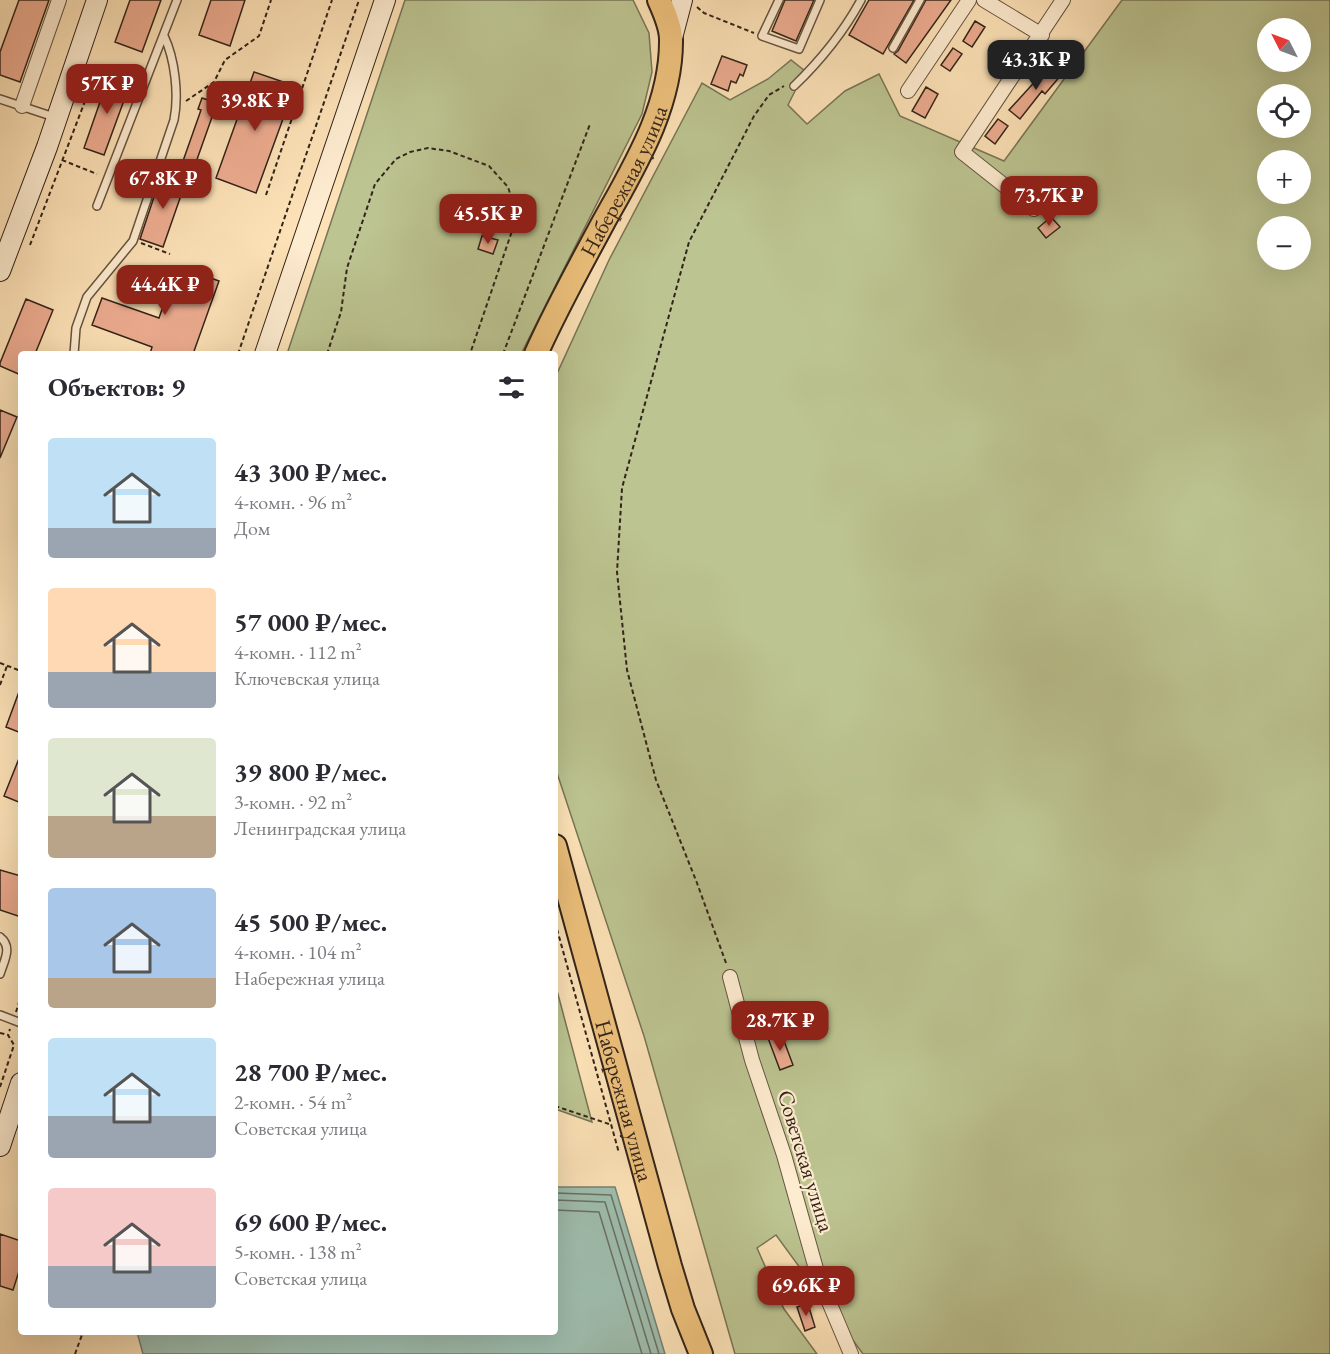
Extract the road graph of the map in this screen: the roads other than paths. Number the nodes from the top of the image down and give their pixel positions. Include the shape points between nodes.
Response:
1 (59, 0) edge
2 (97, 0) edge
3 (177, 0) edge
4 (385, 0) edge
5 (659, 0) edge
6 (682, 0) edge
7 (779, 0) edge
8 (820, 0) edge
9 (861, 0) edge
10 (920, 0) edge
11 (969, 0) edge
12 (984, 0) edge
13 (1063, 0) edge
14 (1042, 35) junction
15 (164, 36) junction
16 (672, 38) junction
17 (892, 48) dead end
18 (792, 84) road end
19 (908, 91) dead end
20 (0, 99) edge
21 (22, 106) junction
22 (56, 118) junction
23 (97, 206) dead end
24 (1034, 209) dead end
25 (0, 271) edge
26 (74, 351) edge
27 (266, 351) edge
28 (537, 351) edge
29 (558, 857) edge
30 (0, 937) edge
31 (0, 974) edge
32 (730, 978) road end
33 (0, 1015) edge
34 (18, 1022) edge
35 (18, 1092) edge
36 (0, 1146) edge
37 (701, 1354) edge
38 (851, 1354) edge

1 - 21 street
2 - 22 main road
3 - 15 lane
4 - 27 main road
5 - 16 main road, Набережная улица
6 - 16 main road
7 - 8 lane via 762,36 799,49
9 - 18 lane via 845,29 819,61
10 - 17 lane
11 - 19 street
12 - 14 street
13 - 14 street
14 - 24 street via 962,152
15 - 23 lane
15 - 26 lane via 172,59 176,108 133,241 87,297 76,328
16 - 28 main road, Набережная улица via 663,94 643,149
20 - 21 lane
21 - 22 lane
22 - 25 main road
29 - 37 main road, Набережная улица via 670,1266
30 - 31 lane via 8,951
32 - 38 street, Советская улица via 818,1276
33 - 34 lane
35 - 36 main road

